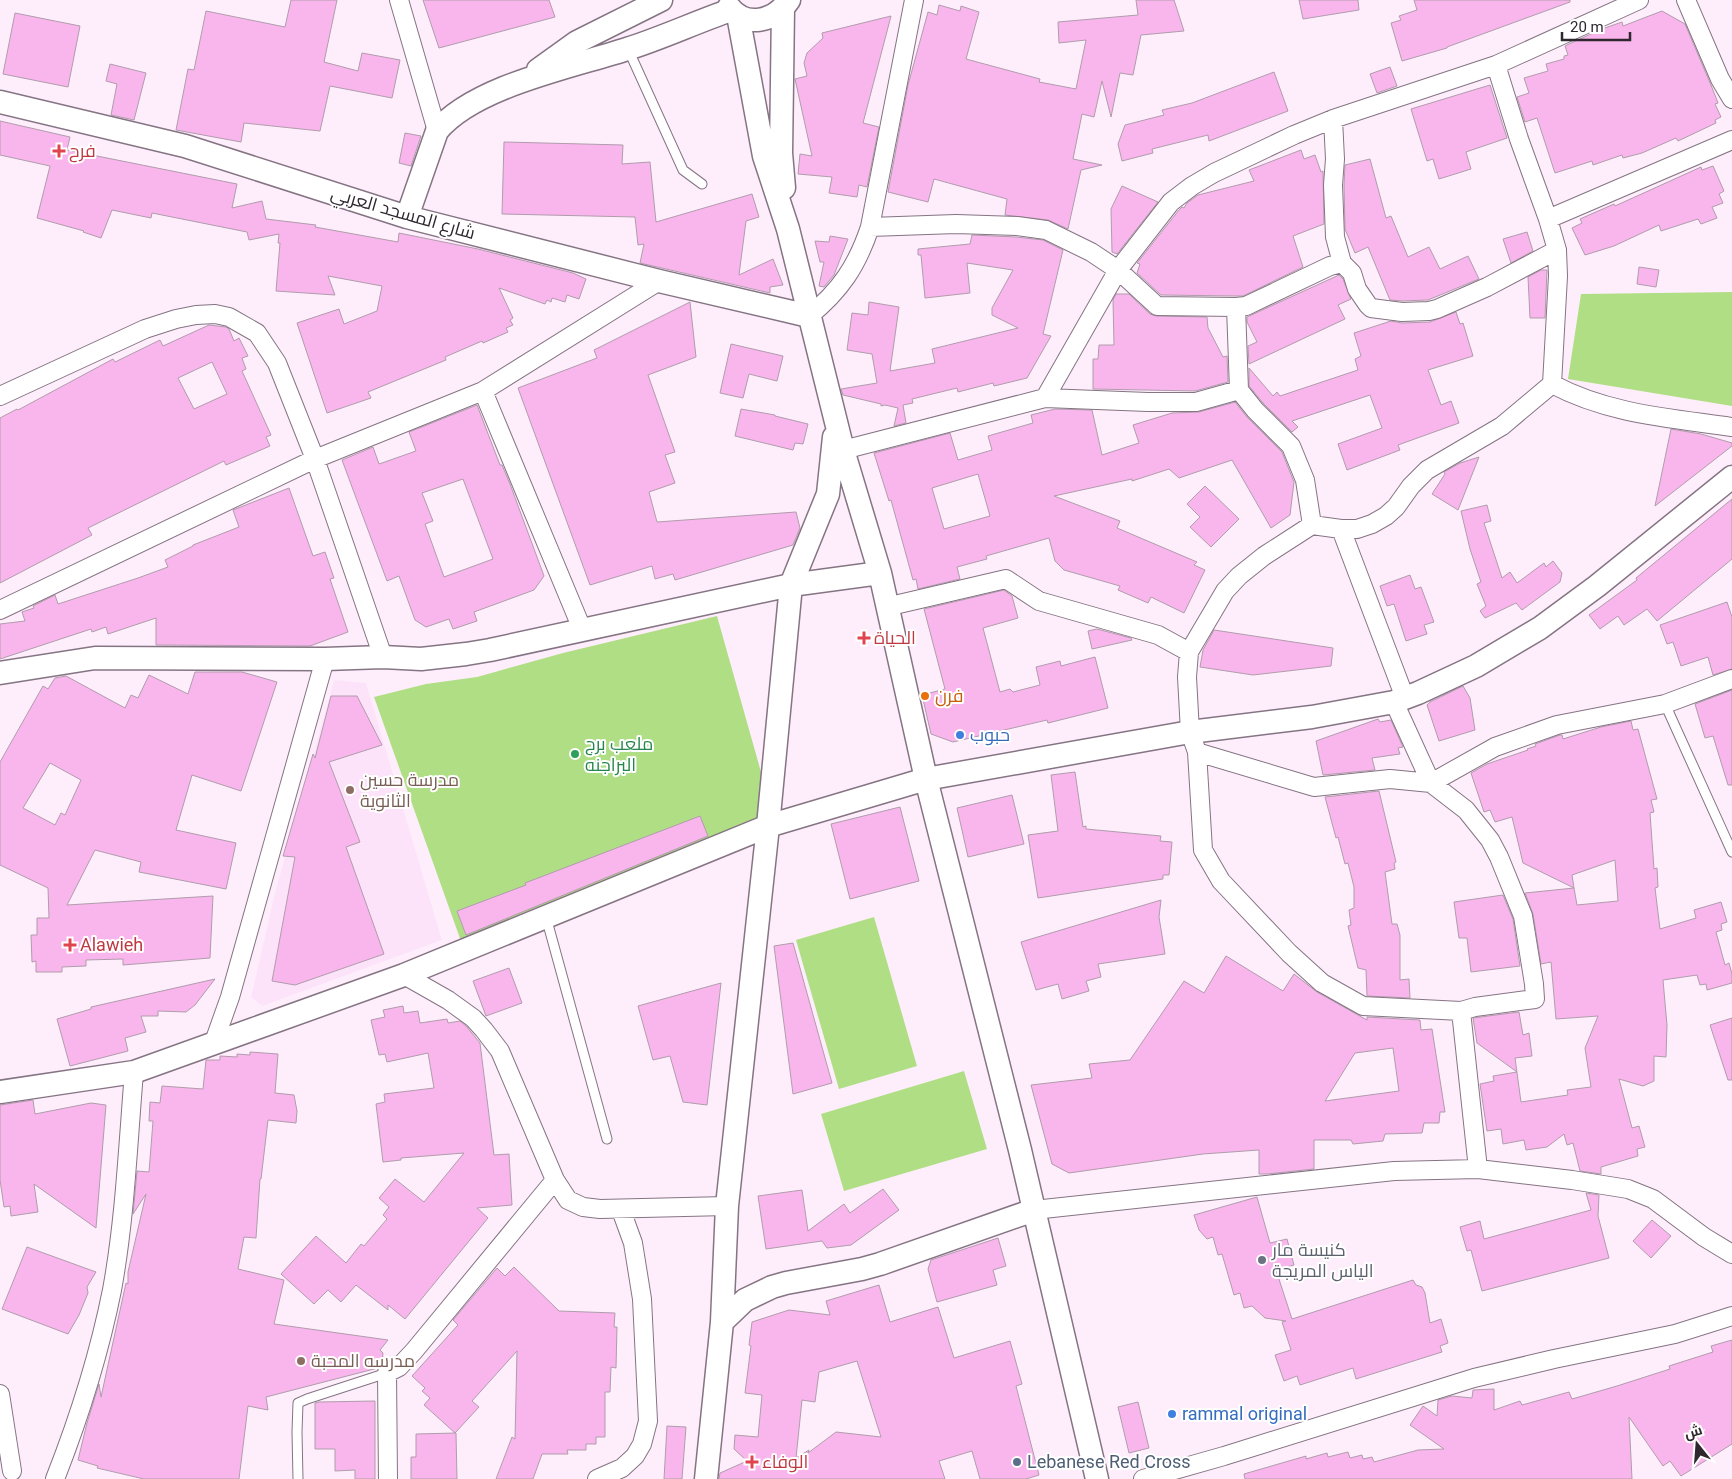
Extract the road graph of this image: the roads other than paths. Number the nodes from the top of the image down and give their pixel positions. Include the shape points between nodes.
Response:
1 (399, 0) edge
2 (661, 0) edge
3 (914, 0) edge
4 (1639, 0) edge
5 (1686, 0) edge
6 (786, 4) edge
7 (731, 9) edge
8 (628, 49) junction
9 (1496, 65) junction
10 (1726, 77) edge
11 (523, 81) junction
12 (1732, 99) edge
13 (0, 102) edge
14 (1333, 119) junction
15 (436, 131) junction
16 (1732, 140) edge
17 (702, 184) dead end
18 (407, 217) junction
19 (1548, 219) junction
20 (870, 227) junction
21 (788, 229) junction
22 (1557, 250) junction
23 (1342, 263) junction
24 (1118, 270) junction
25 (659, 281) junction
26 (1236, 307) junction
27 (809, 316) junction
28 (1552, 384) junction
29 (1239, 390) junction
30 (483, 391) junction
31 (0, 396) edge
32 (1045, 398) junction
33 (834, 408) junction
34 (1732, 427) edge
35 (843, 450) junction
36 (315, 459) junction
37 (1732, 477) edge
38 (1312, 525) junction
39 (1341, 529) junction
40 (880, 573) junction
41 (791, 586) junction
42 (886, 607) junction
43 (0, 610) edge
44 (582, 629) junction
45 (1188, 652) junction
46 (383, 657) junction
47 (325, 659) junction
48 (0, 673) edge
49 (1732, 679) edge
50 (1399, 700) junction
51 (1665, 704) junction
52 (1194, 742) junction
53 (926, 779) junction
54 (1431, 783) junction
55 (768, 826) junction
56 (1732, 852) edge
57 (546, 917) junction
58 (404, 975) junction
59 (1461, 1011) junction
60 (214, 1042) junction
61 (134, 1072) junction
62 (0, 1092) edge
63 (607, 1140) dead end
64 (1478, 1169) junction
65 (555, 1180) junction
66 (726, 1206) junction
67 (621, 1210) junction
68 (1034, 1210) junction
69 (1732, 1254) edge
70 (1732, 1316) edge
71 (722, 1322) junction
72 (387, 1373) junction
73 (0, 1394) edge
74 (12, 1472) dead end
75 (55, 1479) edge
76 (298, 1479) edge
77 (388, 1479) edge
78 (597, 1479) edge
79 (706, 1479) edge
80 (1097, 1479) edge
81 (1143, 1479) edge

1 - 15 street
2 - 11 street via 577,42
3 - 20 street
4 - 9 street
5 - 10 street
6 - 7 street via 767,18 747,19
6 - 21 street via 781,154
7 - 8 street
7 - 21 street via 764,156
8 - 11 street
8 - 17 lane via 683,170
9 - 14 street
9 - 19 street
10 - 12 street
11 - 15 street via 473,103
13 - 18 street, شارع المسجد العربي via 185,146
14 - 23 street via 1335,237
14 - 24 street via 1192,186 1171,202
15 - 18 street
16 - 19 street
18 - 25 street, شارع المسجد العربي
19 - 22 street
20 - 24 street via 956,224 1046,230 1091,252
20 - 27 street via 857,262 847,277 836,292
21 - 27 street
22 - 23 street via 1437,309 1415,312 1377,310 1368,305 1357,289 1352,273
22 - 28 street
23 - 26 street via 1246,306
24 - 26 street via 1157,306
24 - 32 street
25 - 27 street, شارع المسجد العربي
25 - 30 street
26 - 29 street
27 - 33 street
28 - 34 street via 1574,396 1622,410
28 - 39 street via 1502,426 1427,470 1386,516 1357,529
29 - 32 street via 1196,402
29 - 38 street via 1291,446 1306,480
30 - 36 street
30 - 44 street
31 - 36 street via 145,329 196,315 229,317 256,332 276,363
32 - 35 street
33 - 35 street
33 - 41 street via 828,494
35 - 40 street
36 - 43 street
36 - 46 street
37 - 50 street via 1540,628 1476,666
38 - 39 street
38 - 45 street via 1239,576 1225,591
39 - 50 street
40 - 41 street
40 - 42 street
41 - 44 street
41 - 55 street
42 - 45 street via 1006,578 1039,601 1158,635
42 - 53 street
44 - 46 street via 466,654 420,659
45 - 52 street via 1187,677
46 - 47 street
47 - 48 street via 95,658
47 - 60 street via 230,997
49 - 51 street
50 - 52 street
50 - 54 street
51 - 54 street via 1557,725 1495,747
51 - 56 lane
52 - 53 street
52 - 54 street via 1314,787 1390,780
52 - 59 street via 1202,850 1221,881 1289,953 1322,983 1363,1006
53 - 55 street
53 - 68 street
54 - 59 street via 1466,810 1490,840 1523,916 1534,984 1534,999
55 - 57 street
55 - 66 street
57 - 58 street
57 - 63 lane
58 - 60 street
58 - 65 street via 473,1018 500,1051
59 - 64 street
60 - 61 street
61 - 62 street
61 - 75 street via 112,1290 95,1364
64 - 68 street via 1394,1170
64 - 69 street via 1628,1189 1653,1199
65 - 67 street via 568,1200 583,1207
65 - 72 street via 414,1351
66 - 67 street
66 - 71 street
67 - 78 street via 633,1243 642,1299 648,1421 635,1456 622,1468
68 - 71 street via 880,1264 772,1288 745,1300
68 - 80 street
70 - 81 street via 1675,1334 1474,1378
71 - 79 street
72 - 76 lane via 298,1403
72 - 77 street
73 - 74 street

